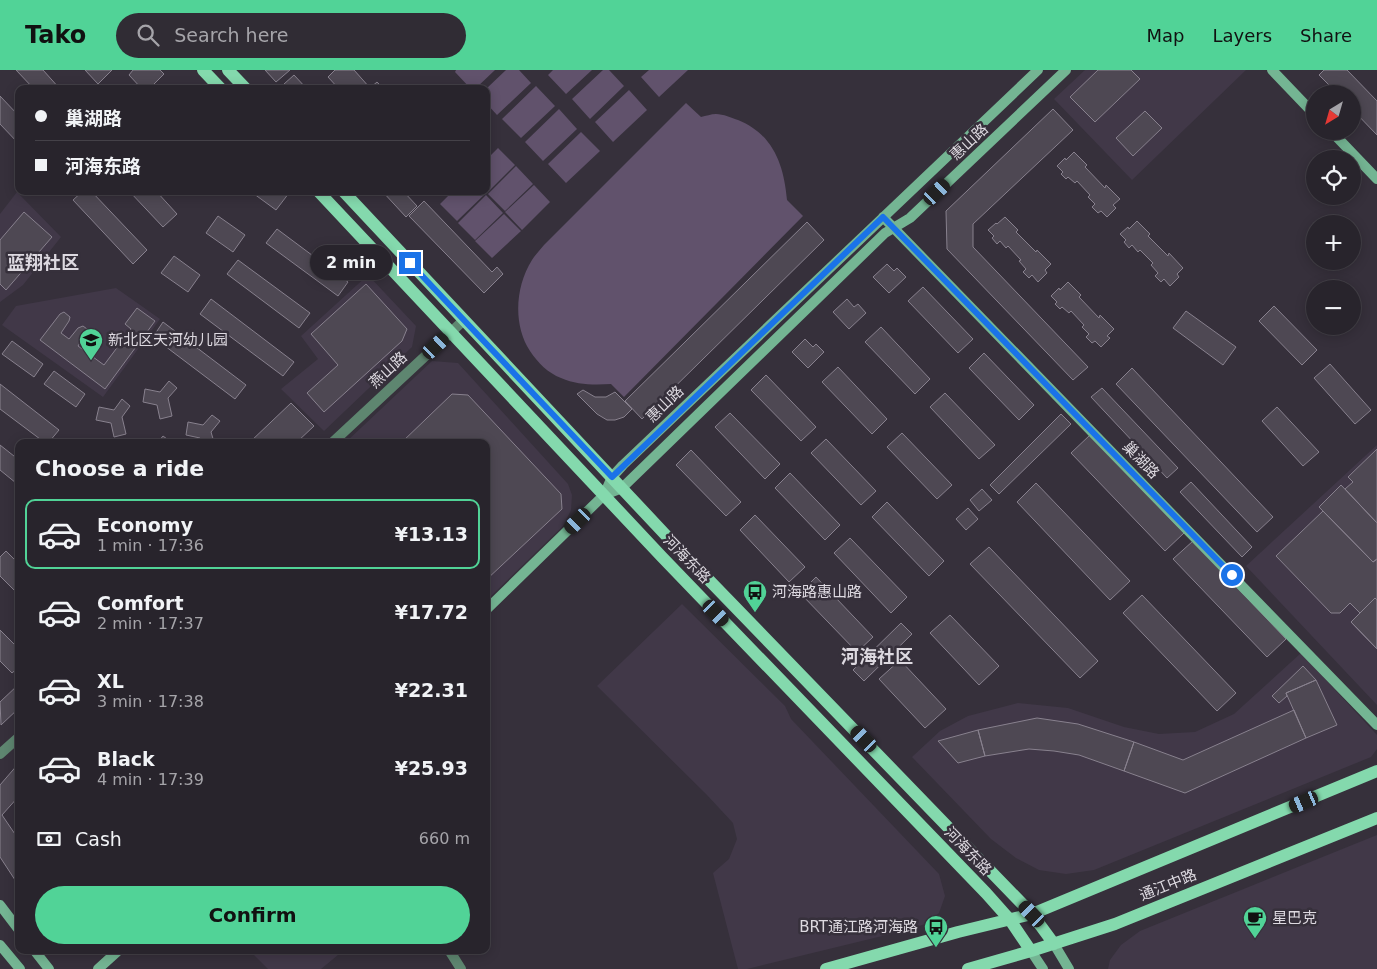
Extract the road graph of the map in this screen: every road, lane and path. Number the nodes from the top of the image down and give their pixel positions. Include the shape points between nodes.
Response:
1 (203, 70) edge
2 (228, 70) edge
3 (1038, 70) edge
4 (1066, 70) edge
5 (1272, 70) edge
6 (217, 85) edge
7 (242, 85) edge
8 (1306, 106) edge
9 (1340, 140) edge
10 (1377, 179) edge
11 (322, 195) edge
12 (346, 195) edge
13 (883, 217) junction
14 (893, 228) junction
15 (464, 320) junction
16 (450, 332) junction
17 (336, 439) edge
18 (612, 477) junction
19 (622, 488) junction
20 (604, 495) junction
21 (490, 606) edge
22 (1377, 725) edge
23 (15, 740) edge
24 (0, 754) edge
25 (1377, 771) edge
26 (1377, 818) edge
27 (0, 905) edge
28 (1032, 914) junction
29 (1010, 920) junction
30 (15, 925) edge
31 (1054, 944) junction
32 (0, 945) edge
33 (1031, 951) junction
34 (37, 954) edge
35 (115, 954) edge
36 (452, 954) edge
37 (20, 969) edge
38 (49, 969) edge
39 (98, 969) edge
40 (461, 969) edge
41 (826, 969) edge
42 (968, 969) edge
43 (1043, 969) edge
44 (1068, 969) edge

1 - 6 main road
2 - 7 main road
3 - 13 street, 惠山路
4 - 14 street, 惠山路 via 910,218
5 - 8 street
9 - 10 street
11 - 16 main road, 河海东路
12 - 15 main road, 河海东路
13 - 14 street, 巢湖路
13 - 18 street, 惠山路
14 - 19 street, 惠山路
14 - 22 street, 巢湖路
15 - 16 street, 燕山路
15 - 18 main road, 河海东路
16 - 17 street, 燕山路
16 - 20 main road, 河海东路
18 - 19 main road, 河海东路
18 - 20 street, 惠山路
19 - 20 street, 惠山路
19 - 28 main road, 河海东路
20 - 21 street, 惠山路
20 - 29 main road, 河海东路
23 - 24 street
25 - 28 main road, 通江中路
26 - 31 main road, 通江中路 via 1115,924
27 - 30 street
28 - 29 main road, 通江中路
28 - 31 main road, 河海东路
29 - 33 main road, 河海东路
29 - 41 main road
31 - 33 main road, 通江中路
31 - 44 street
32 - 37 street
33 - 42 main road, 通江中路
33 - 43 street
34 - 38 street
35 - 39 street
36 - 40 street

